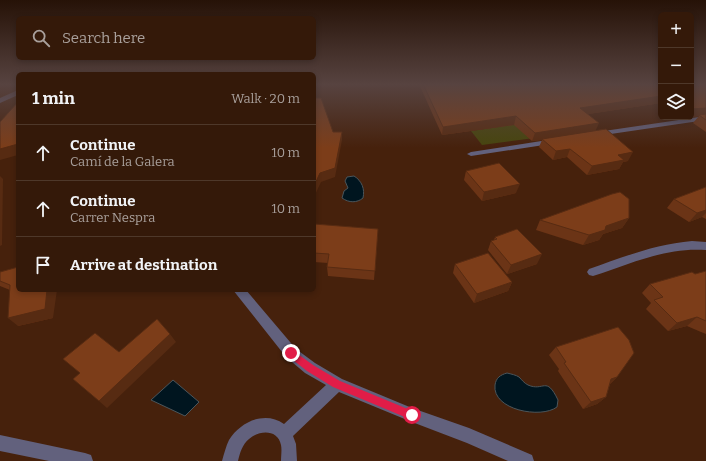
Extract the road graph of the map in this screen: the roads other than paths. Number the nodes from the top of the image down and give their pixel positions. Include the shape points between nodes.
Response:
1 (706, 118) edge
2 (590, 136) edge
3 (559, 140) edge
4 (471, 154) dead end
5 (706, 246) edge
6 (593, 272) dead end
7 (241, 292) edge
8 (337, 384) junction
9 (284, 434) junction
10 (0, 443) edge
11 (85, 461) edge
12 (230, 461) edge
13 (289, 461) edge
14 (526, 461) edge

1 - 2 street
3 - 4 street
5 - 6 street via 680,245
7 - 8 street via 291,353
8 - 9 street
8 - 14 street
9 - 12 street via 278,428 269,425 251,428 236,442
9 - 13 street via 290,452
10 - 11 street

